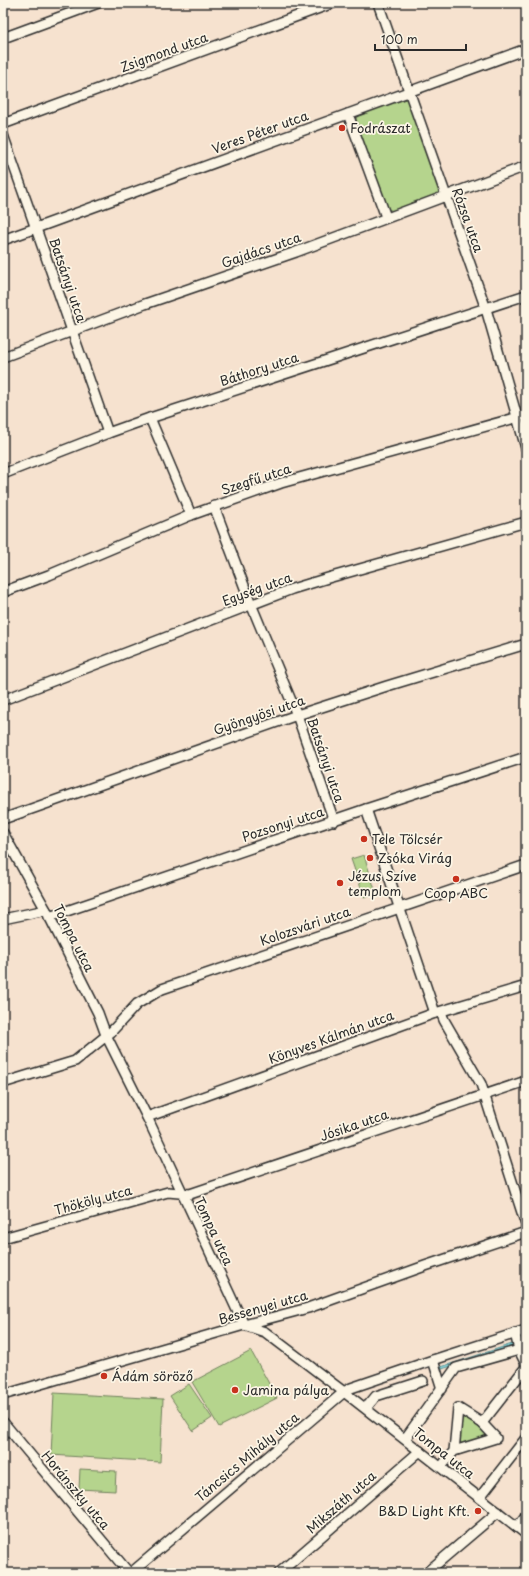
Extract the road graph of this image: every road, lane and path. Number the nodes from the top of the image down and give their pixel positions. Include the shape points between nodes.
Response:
1 (98, 3) edge
2 (333, 3) edge
3 (378, 3) edge
4 (3, 38) edge
5 (526, 49) edge
6 (410, 91) junction
7 (348, 114) junction
8 (3, 124) edge
9 (3, 135) edge
10 (526, 166) edge
11 (445, 195) junction
12 (386, 217) junction
13 (36, 228) junction
14 (3, 240) edge
15 (526, 296) edge
16 (486, 309) junction
17 (72, 332) junction
18 (3, 357) edge
19 (522, 416) edge
20 (150, 418) junction
21 (108, 433) junction
22 (526, 448) edge
23 (3, 474) edge
24 (214, 506) junction
25 (191, 515) junction
26 (526, 522) edge
27 (3, 592) edge
28 (251, 604) junction
29 (526, 644) edge
30 (3, 700) edge
31 (297, 715) junction
32 (526, 757) edge
33 (366, 809) junction
34 (3, 819) edge
35 (334, 821) junction
36 (3, 833) edge
37 (526, 866) edge
38 (399, 908) junction
39 (48, 914) junction
40 (3, 919) edge
41 (526, 986) edge
42 (438, 1013) junction
43 (106, 1035) junction
44 (526, 1081) edge
45 (3, 1083) edge
46 (484, 1094) junction
47 (147, 1117) junction
48 (186, 1193) junction
49 (526, 1225) edge
50 (526, 1232) edge
51 (3, 1238) edge
52 (244, 1325) junction
53 (526, 1330) edge
54 (515, 1333) junction
55 (519, 1350) junction
56 (432, 1360) junction
57 (526, 1366) edge
58 (423, 1381) dead end
59 (442, 1389) junction
60 (344, 1392) junction
61 (3, 1395) edge
62 (366, 1408) junction
63 (3, 1422) edge
64 (482, 1423) junction
65 (526, 1438) edge
66 (405, 1439) junction
67 (420, 1451) junction
68 (454, 1451) junction
69 (441, 1467) junction
70 (480, 1497) junction
71 (498, 1512) junction
72 (526, 1516) edge
73 (517, 1527) junction
74 (526, 1534) edge
75 (130, 1573) edge
76 (279, 1573) edge
77 (426, 1573) edge

1 - 4 street
2 - 8 street, Zsigmond utca
3 - 6 street, Rózsa utca
5 - 6 street, Veres Péter utca
6 - 7 street, Veres Péter utca
6 - 11 street, Rózsa utca
7 - 12 street
7 - 13 street, Veres Péter utca
9 - 13 street, Batsányi utca
10 - 11 street, Gajdács utca
11 - 12 street, Gajdács utca
11 - 16 street, Rózsa utca
12 - 17 street, Gajdács utca
13 - 14 street, Veres Péter utca
13 - 17 street, Batsányi utca
15 - 16 street, Báthory utca
16 - 19 street, Rózsa utca
16 - 20 street, Báthory utca
17 - 18 street, Gajdács utca
17 - 21 street, Batsányi utca
19 - 22 street, Rózsa utca
19 - 24 street, Szegfű utca via 282,483
20 - 21 street, Báthory utca
20 - 25 street
21 - 23 street, Báthory utca
24 - 25 street, Szegfű utca
24 - 28 street, Batsányi utca
25 - 27 street, Szegfű utca via 49,576
26 - 28 street, Egység utca via 328,578
28 - 30 street, Egység utca
28 - 31 street, Batsányi utca
29 - 31 street, Gyöngyösi utca
31 - 34 street, Gyöngyösi utca
31 - 35 street, Batsányi utca
32 - 33 street, Pozsonyi utca
33 - 35 street, Pozsonyi utca
33 - 38 street
35 - 39 street, Pozsonyi utca
36 - 39 street, Tompa utca
37 - 38 street, Kolozsvári utca
38 - 42 street
38 - 43 street, Kolozsvári utca via 162,989 137,1004
39 - 40 street, Pozsonyi utca
39 - 43 street, Tompa utca
41 - 42 street, Könyves Kálmán utca
42 - 46 street via 481,1084
42 - 47 street, Könyves Kálmán utca
43 - 45 street, Kolozsvári utca via 75,1061
43 - 47 street, Tompa utca
44 - 46 street, Jósika utca
46 - 48 street, Jósika utca via 300,1158
46 - 49 street
47 - 48 street, Tompa utca
48 - 51 street, Thököly utca via 168,1192
48 - 52 street, Tompa utca
50 - 52 street, Bessenyei utca via 308,1308
52 - 60 street, Tompa utca via 265,1332
52 - 61 street, Bessenyei utca
53 - 54 street, Táncsics Mihály utca
54 - 55 street
54 - 56 street, Táncsics Mihály utca
55 - 57 street
55 - 59 street via 456,1368
56 - 59 street
56 - 60 street, Táncsics Mihály utca
57 - 64 street
58 - 62 street via 376,1396
59 - 66 street
60 - 62 street, Tompa utca
60 - 75 street, Táncsics Mihály utca
62 - 66 street, Tompa utca
63 - 75 street, Horánszky utca
64 - 68 street via 496,1438
64 - 68 street via 458,1408
65 - 70 street
66 - 67 street, Tompa utca
67 - 69 street, Tompa utca
67 - 76 street, Mikszáth utca
68 - 69 street
69 - 70 street, Tompa utca
70 - 71 street, Tompa utca
71 - 73 street, Tompa utca
71 - 77 street
72 - 73 street
73 - 74 street, Tompa utca

